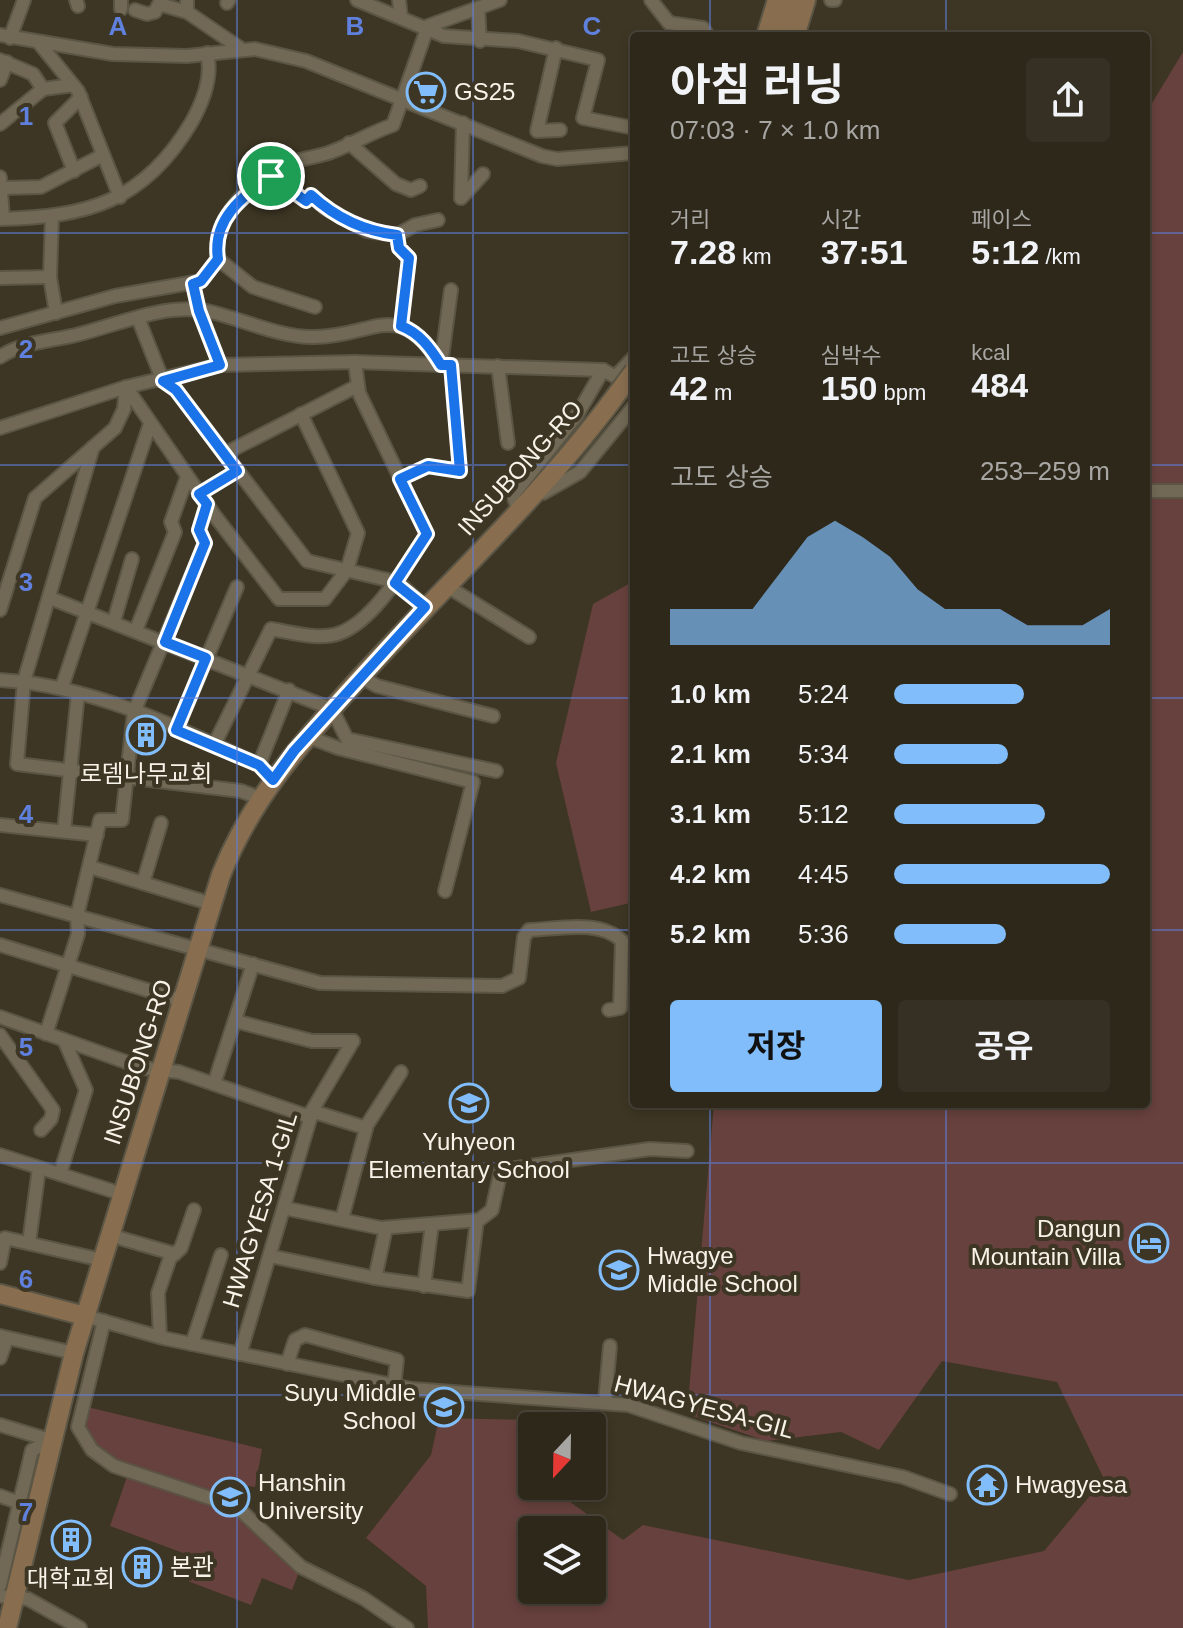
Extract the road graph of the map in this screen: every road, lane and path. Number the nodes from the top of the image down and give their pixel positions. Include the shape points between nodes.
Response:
1 (24, 0) edge
2 (357, 0) edge
3 (399, 0) edge
4 (651, 0) edge
5 (777, 0) edge
6 (792, 0) edge
7 (806, 0) edge
8 (488, 3) edge
9 (126, 6) edge
10 (187, 6) edge
11 (401, 18) junction
12 (669, 23) junction
13 (426, 29) junction
14 (664, 32) edge
15 (706, 32) edge
16 (767, 32) edge
17 (781, 32) edge
18 (796, 32) edge
19 (5, 36) edge
20 (480, 41) junction
21 (39, 43) junction
22 (240, 48) junction
23 (556, 48) junction
24 (207, 53) junction
25 (4, 61) edge
26 (0, 80) edge
27 (73, 85) junction
28 (43, 89) junction
29 (81, 97) junction
30 (403, 99) junction
31 (463, 123) junction
32 (0, 124) edge
33 (630, 127) edge
34 (560, 130) dead end
35 (349, 143) junction
36 (630, 151) edge
37 (101, 156) junction
38 (74, 171) junction
39 (483, 174) dead end
40 (271, 176) junction
41 (1, 182) edge
42 (420, 186) dead end
43 (120, 197) junction
44 (52, 217) junction
45 (1, 219) edge
46 (438, 220) dead end
47 (397, 235) junction
48 (218, 259) junction
49 (50, 277) junction
50 (0, 278) edge
51 (193, 284) junction
52 (451, 290) dead end
53 (315, 307) dead end
54 (199, 311) junction
55 (56, 313) junction
56 (138, 318) junction
57 (401, 326) junction
58 (0, 328) edge
59 (0, 357) edge
60 (355, 362) junction
61 (220, 365) junction
62 (446, 365) junction
63 (498, 366) junction
64 (616, 372) edge
65 (163, 381) junction
66 (357, 386) junction
67 (126, 387) junction
68 (630, 411) edge
69 (301, 414) junction
70 (150, 424) junction
71 (0, 428) edge
72 (508, 443) dead end
73 (93, 447) junction
74 (224, 454) junction
75 (237, 471) junction
76 (187, 477) junction
77 (400, 479) junction
78 (1150, 491) edge
79 (1183, 491) edge
80 (203, 499) junction
81 (518, 509) junction
82 (132, 559) dead end
83 (347, 570) junction
84 (395, 583) junction
85 (445, 585) junction
86 (237, 587) dead end
87 (50, 598) junction
88 (425, 607) junction
89 (0, 610) edge
90 (87, 611) junction
91 (114, 621) junction
92 (136, 630) junction
93 (529, 637) dead end
94 (165, 642) junction
95 (206, 658) junction
96 (248, 674) junction
97 (361, 677) junction
98 (0, 680) edge
99 (24, 681) junction
100 (62, 687) junction
101 (289, 690) junction
102 (78, 693) junction
103 (332, 709) junction
104 (134, 712) junction
105 (493, 716) dead end
106 (176, 730) junction
107 (309, 737) junction
108 (214, 745) junction
109 (259, 765) junction
110 (72, 770) junction
111 (496, 771) dead end
112 (125, 776) junction
113 (273, 780) junction
114 (260, 798) junction
115 (161, 823) dead end
116 (0, 825) edge
117 (64, 831) junction
118 (97, 835) junction
119 (90, 867) junction
120 (143, 883) junction
121 (445, 891) dead end
122 (0, 895) edge
123 (212, 904) junction
124 (77, 916) junction
125 (0, 945) edge
126 (199, 949) junction
127 (253, 964) junction
128 (68, 966) junction
129 (628, 984) edge
130 (183, 1001) junction
131 (609, 1010) dead end
132 (5, 1019) edge
133 (235, 1021) junction
134 (0, 1034) edge
135 (46, 1034) junction
136 (64, 1040) junction
137 (160, 1069) junction
138 (401, 1072) dead end
139 (214, 1084) junction
140 (312, 1115) junction
141 (366, 1128) junction
142 (41, 1130) dead end
143 (687, 1151) dead end
144 (0, 1155) edge
145 (39, 1168) junction
146 (60, 1174) junction
147 (122, 1194) junction
148 (284, 1208) junction
149 (194, 1210) dead end
150 (342, 1219) junction
151 (477, 1220) junction
152 (432, 1224) junction
153 (386, 1228) junction
154 (109, 1235) junction
155 (29, 1243) junction
156 (175, 1254) junction
157 (221, 1255) dead end
158 (270, 1256) junction
159 (102, 1260) junction
160 (0, 1263) edge
161 (375, 1278) junction
162 (424, 1286) junction
163 (0, 1294) edge
164 (85, 1316) junction
165 (104, 1321) junction
166 (3, 1337) edge
167 (160, 1337) junction
168 (192, 1344) junction
169 (610, 1346) dead end
170 (74, 1353) junction
171 (240, 1354) junction
172 (0, 1358) edge
173 (287, 1364) junction
174 (394, 1386) junction
175 (605, 1402) junction
176 (0, 1425) edge
177 (53, 1441) junction
178 (950, 1494) dead end
179 (0, 1496) edge
180 (20, 1503) junction
181 (4, 1592) edge
182 (7, 1628) edge
183 (80, 1628) edge
184 (407, 1628) edge

1 - 19 street
2 - 11 street
3 - 11 street
4 - 12 street
5 - 16 main road
6 - 17 main road
7 - 18 main road
8 - 13 street
8 - 20 street
9 - 10 street via 147,14 159,4
10 - 22 street
11 - 13 street
12 - 14 street
12 - 15 street
13 - 20 street
13 - 30 street
19 - 21 street
20 - 23 street
21 - 24 street via 113,54
21 - 27 street
22 - 24 street
22 - 30 street via 306,61
23 - 33 street via 598,60 583,118
23 - 34 street via 537,131
24 - 43 street via 206,90 183,136 149,176
25 - 26 street
25 - 28 street via 33,74
27 - 28 street
27 - 29 street
28 - 32 street
29 - 37 street
29 - 38 street via 55,123
30 - 31 street
30 - 35 street via 393,125
31 - 36 street via 557,159
31 - 39 street via 461,198
35 - 40 street via 288,164
35 - 42 street via 396,184 411,190
37 - 38 street
37 - 43 street
38 - 41 street via 41,187
40 - 47 street via 306,201 311,195 367,231
40 - 48 street via 222,219
41 - 45 street
43 - 44 street
44 - 45 street
44 - 49 street
46 - 47 street
47 - 57 street via 399,248 409,258
48 - 51 street
48 - 53 street via 253,287
49 - 50 street
49 - 55 street
51 - 54 street
51 - 55 street via 115,296
52 - 62 street
54 - 56 street
54 - 57 street via 313,338
54 - 61 street
55 - 58 street
56 - 59 street
56 - 65 street
57 - 62 street
60 - 61 street
60 - 62 street
60 - 66 street
61 - 65 street
62 - 63 street
62 - 77 street via 460,471 428,466
63 - 64 street
63 - 72 street
64 - 81 main road, INSUBONG-RO, bridge via 614,398
64 - 81 street via 543,453 513,495
65 - 67 street
65 - 74 street via 176,390
66 - 69 street
66 - 77 street
67 - 70 street
67 - 71 street
67 - 73 street via 115,428
68 - 81 street via 580,472
69 - 74 street
69 - 83 street via 358,533
70 - 76 street
70 - 90 street
73 - 87 street
73 - 89 street via 35,498
74 - 75 street
75 - 80 street
75 - 83 street via 307,561
76 - 80 street
76 - 92 street via 171,522 175,532
77 - 84 street via 427,534
78 - 79 street
80 - 83 street via 279,599 325,599
80 - 94 street via 199,530 205,543
81 - 85 main road, INSUBONG-RO
82 - 91 street
83 - 84 street
84 - 88 street
84 - 96 street via 338,634 271,629
85 - 88 main road, INSUBONG-RO
85 - 93 street
86 - 95 street
87 - 90 street
87 - 99 street
88 - 97 main road, INSUBONG-RO
90 - 91 street
90 - 100 street
91 - 92 street
92 - 94 street
94 - 95 street
94 - 104 street
95 - 96 street
95 - 106 street
96 - 101 street
96 - 108 street
97 - 103 main road, INSUBONG-RO
97 - 105 street via 377,686
98 - 99 street
99 - 100 street
99 - 110 street via 17,764
100 - 102 street
101 - 103 street
101 - 109 street
102 - 104 street
102 - 110 street
103 - 107 main road, INSUBONG-RO
103 - 111 street via 347,739
104 - 106 street
104 - 112 street
106 - 108 street
107 - 113 main road, INSUBONG-RO
107 - 121 street via 473,782
108 - 109 street
109 - 113 street
110 - 112 street
110 - 117 street
112 - 114 street
112 - 118 street via 122,820 100,820
113 - 114 main road, INSUBONG-RO
114 - 123 main road, INSUBONG-RO via 238,833
115 - 120 street
116 - 117 street
117 - 118 street
118 - 119 street
119 - 120 street
119 - 124 street
120 - 123 street
122 - 124 street
123 - 126 main road, INSUBONG-RO
124 - 126 street
124 - 128 street via 78,934
125 - 128 street
126 - 127 street
126 - 130 main road, INSUBONG-RO
127 - 129 street via 320,983 502,986 519,978 529,930 580,927 612,932 622,941
127 - 133 street
128 - 130 street
128 - 135 street
129 - 131 street via 620,1008
130 - 137 main road, INSUBONG-RO
132 - 134 street
132 - 135 street
133 - 139 street
133 - 140 street, HWAGYESA 1-GIL via 312,1041 353,1041
134 - 142 street via 53,1110
135 - 136 street
136 - 137 street
136 - 146 street via 86,1090
137 - 139 street
137 - 147 main road, INSUBONG-RO
138 - 141 street
139 - 140 street
140 - 141 street
140 - 148 street, HWAGYESA 1-GIL
141 - 150 street
143 - 151 street via 650,1149 501,1170 492,1210
144 - 145 street
145 - 146 street
145 - 155 street
146 - 147 street
147 - 154 main road, INSUBONG-RO
148 - 150 street
148 - 158 street, HWAGYESA 1-GIL
149 - 156 street
150 - 153 street
151 - 152 street
151 - 162 street via 468,1291
152 - 153 street
152 - 162 street
153 - 161 street
154 - 156 street
154 - 159 main road, INSUBONG-RO
155 - 159 street
155 - 160 street via 5,1238
156 - 167 street via 158,1293
157 - 168 street
158 - 161 street
158 - 171 street, HWAGYESA 1-GIL
159 - 164 main road, INSUBONG-RO
161 - 162 street
163 - 164 main road
164 - 165 street, HWAGYESA-GIL
164 - 170 main road, INSUBONG-RO
165 - 167 street, HWAGYESA-GIL
165 - 184 street via 78,1427 92,1450 114,1466 237,1507 301,1567 363,1598
166 - 170 street
166 - 172 street
167 - 168 street, HWAGYESA-GIL
168 - 171 street, HWAGYESA-GIL
169 - 175 street
170 - 177 main road, INSUBONG-RO
171 - 173 street, HWAGYESA-GIL
173 - 174 street, HWAGYESA-GIL
173 - 174 street via 295,1340 305,1335 397,1360
174 - 175 street, HWAGYESA-GIL
175 - 178 street, HWAGYESA-GIL via 741,1443 903,1477
176 - 177 street
177 - 180 street via 32,1450
177 - 181 main road, INSUBONG-RO
179 - 180 street
180 - 181 street
181 - 182 main road, INSUBONG-RO
181 - 183 street

